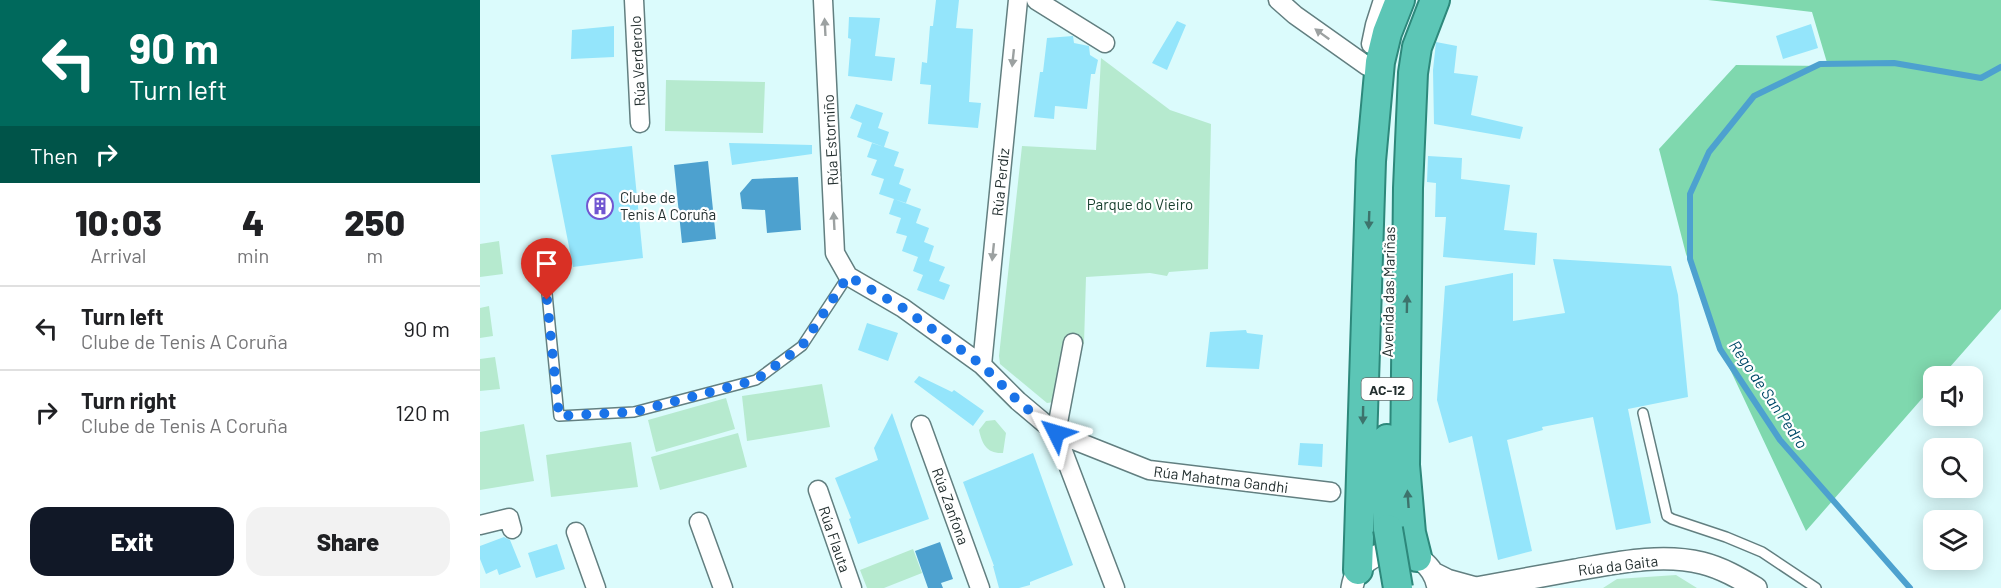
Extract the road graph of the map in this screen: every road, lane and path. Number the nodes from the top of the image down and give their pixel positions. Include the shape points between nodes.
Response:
1 (634, 0) edge
2 (824, 0) edge
3 (1018, 0) edge
4 (1036, 0) edge
5 (1278, 0) edge
6 (1383, 0) edge
7 (1400, 0) edge
8 (1405, 0) edge
9 (1446, 0) edge
10 (1429, 8) edge
11 (1105, 43) dead end
12 (1367, 66) junction
13 (1393, 104) junction
14 (640, 123) dead end
15 (1371, 161) junction
16 (543, 253) dead end
17 (848, 276) junction
18 (1073, 343) dead end
19 (982, 365) junction
20 (1643, 413) dead end
21 (921, 424) dead end
22 (1056, 433) junction
23 (818, 490) dead end
24 (1331, 492) dead end
25 (699, 522) dead end
26 (480, 525) edge
27 (512, 529) dead end
28 (576, 532) dead end
29 (1430, 573) edge
30 (1355, 579) edge
31 (596, 588) edge
32 (723, 588) edge
33 (852, 588) edge
34 (980, 588) edge
35 (1114, 588) edge
36 (1398, 588) edge
37 (1476, 588) edge
38 (1756, 588) edge
39 (1816, 588) edge

1 - 14 street, Rúa Verderolo
17 -> 2 street, Rúa Estorniño via 835,253
3 -> 19 street, Rúa Perdiz
4 - 11 street
12 -> 5 street
6 - 12 street
7 - 15 highway via 1380,62
8 - 13 highway, Avenida das Mariñas / AC-12 via 1398,26
9 - 10 street, Avenida das Mariñas
10 - 13 highway, Avenida das Mariñas / AC-12 via 1410,37
29 -> 10 highway via 1411,533 1405,465 1413,73
12 - 15 street via 1365,131
13 - 36 highway, Avenida das Mariñas / AC-12, bridge via 1387,339 1388,529
15 -> 30 highway
16 - 17 lane via 559,416 634,412 756,380 802,346
17 - 19 street, Rúa Mahatma Gandhi via 903,308
18 - 22 street
19 - 22 street, Rúa Mahatma Gandhi
20 - 39 lane via 1667,516 1762,552
21 - 34 street, Rúa Zanfona
22 - 24 street, Rúa Mahatma Gandhi via 1149,470
22 - 35 street
23 - 33 street, Rúa Flauta
25 - 32 street
26 - 27 street via 509,518
28 - 31 street
29 - 30 street, Rúa da Gaita via 1404,552 1392,551 1367,561
29 - 37 street, Rúa da Gaita
37 - 38 street, Rúa da Gaita via 1648,559 1703,564

